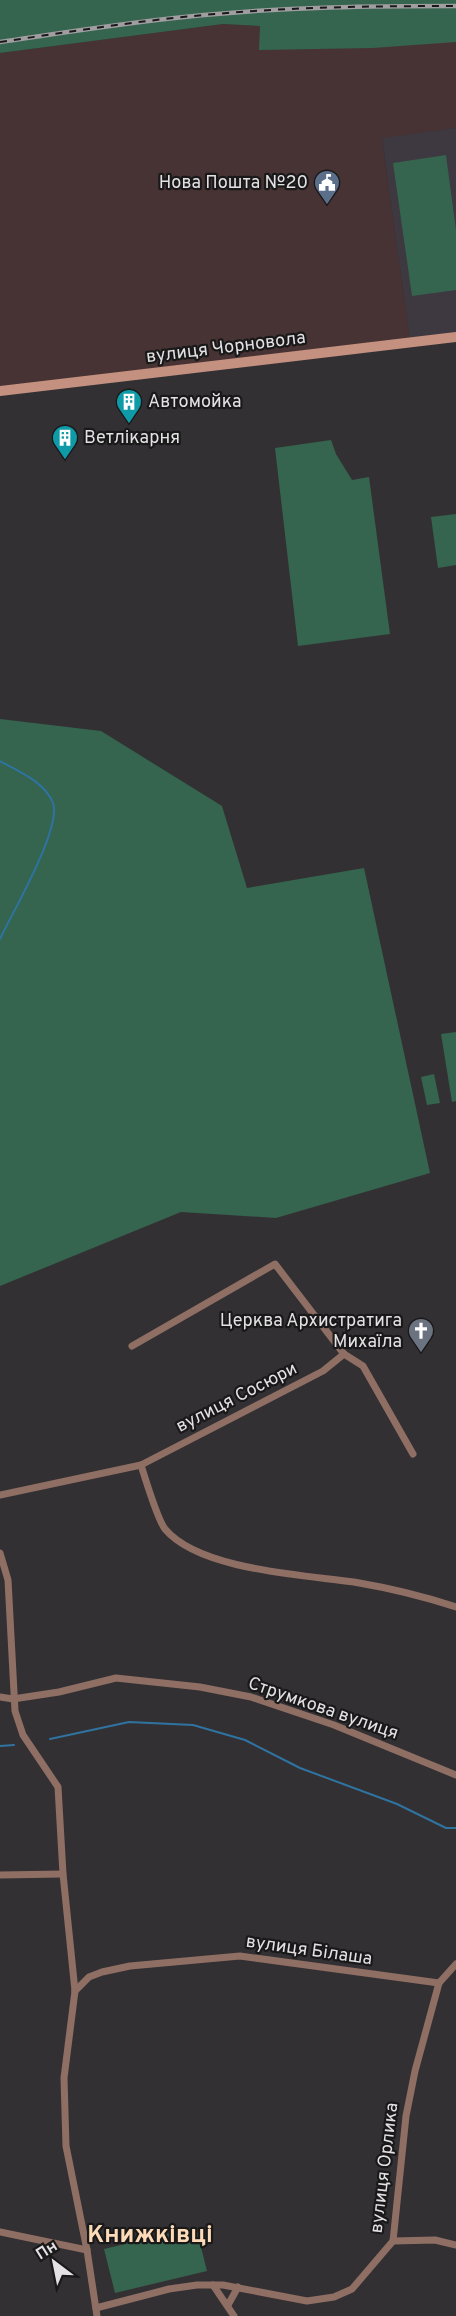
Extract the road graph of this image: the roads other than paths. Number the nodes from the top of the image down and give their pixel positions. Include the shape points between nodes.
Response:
1 (456, 337) edge
2 (3, 392) edge
3 (132, 1346) dead end
4 (344, 1354) junction
5 (413, 1454) dead end
6 (141, 1465) junction
7 (0, 1495) edge
8 (0, 1553) edge
9 (8, 1580) junction
10 (0, 1582) edge
11 (456, 1607) edge
12 (0, 1697) edge
13 (13, 1698) junction
14 (456, 1775) edge
15 (63, 1874) junction
16 (0, 1875) edge
17 (456, 1964) edge
18 (438, 1983) junction
19 (75, 1991) junction
20 (0, 2232) edge
21 (393, 2241) junction
22 (456, 2245) edge
23 (87, 2250) junction
24 (213, 2284) junction
25 (238, 2287) junction
26 (228, 2305) junction
27 (97, 2312) edge
28 (234, 2316) edge

1 - 2 street, вулиця Чорновола
3 - 4 street via 275,1264
4 - 5 street via 363,1366
4 - 6 street, вулиця Сосюри via 323,1371
6 - 7 street, вулиця Сосюри
6 - 11 street via 164,1528 181,1543 213,1558 309,1578 391,1589
8 - 9 street
9 - 10 street
9 - 13 street
12 - 13 street, Струмкова вулиця
13 - 14 street, Струмкова вулиця via 116,1678 200,1687 251,1697 334,1725
13 - 15 street via 23,1735 58,1787
15 - 16 street
15 - 19 street
17 - 18 street, вулиця Орлика
18 - 19 street, вулиця Білаша via 240,1956 130,1966 89,1977
18 - 21 street, вулиця Орлика via 406,2116
19 - 23 street via 64,2078 66,2146
20 - 23 street
21 - 22 street via 435,2240
21 - 25 street, вулиця Орлика via 352,2289 334,2297 307,2301
23 - 27 street
24 - 25 street, вулиця Орлика
24 - 26 street
24 - 27 street, вулиця Орлика via 169,2289
25 - 26 street
26 - 28 street

